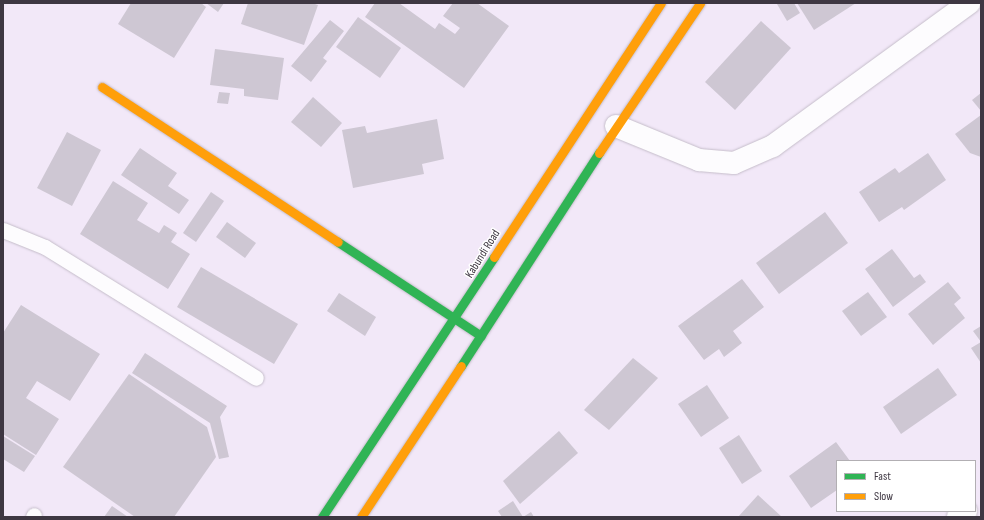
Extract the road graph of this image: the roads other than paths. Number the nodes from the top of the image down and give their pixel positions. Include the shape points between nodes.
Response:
1 (661, 3) edge
2 (700, 3) edge
3 (969, 3) edge
4 (102, 87) dead end
5 (616, 126) junction
6 (4, 232) edge
7 (454, 318) junction
8 (481, 336) junction
9 (256, 378) dead end
10 (322, 517) edge
11 (360, 517) edge

1 - 7 street, Kabundi Road
2 - 5 street
3 - 5 street via 773,146 734,163 699,160
4 - 7 street
5 - 8 street
6 - 9 lane via 45,247
7 - 8 street
7 - 10 street, Kabundi Road
8 - 11 street

